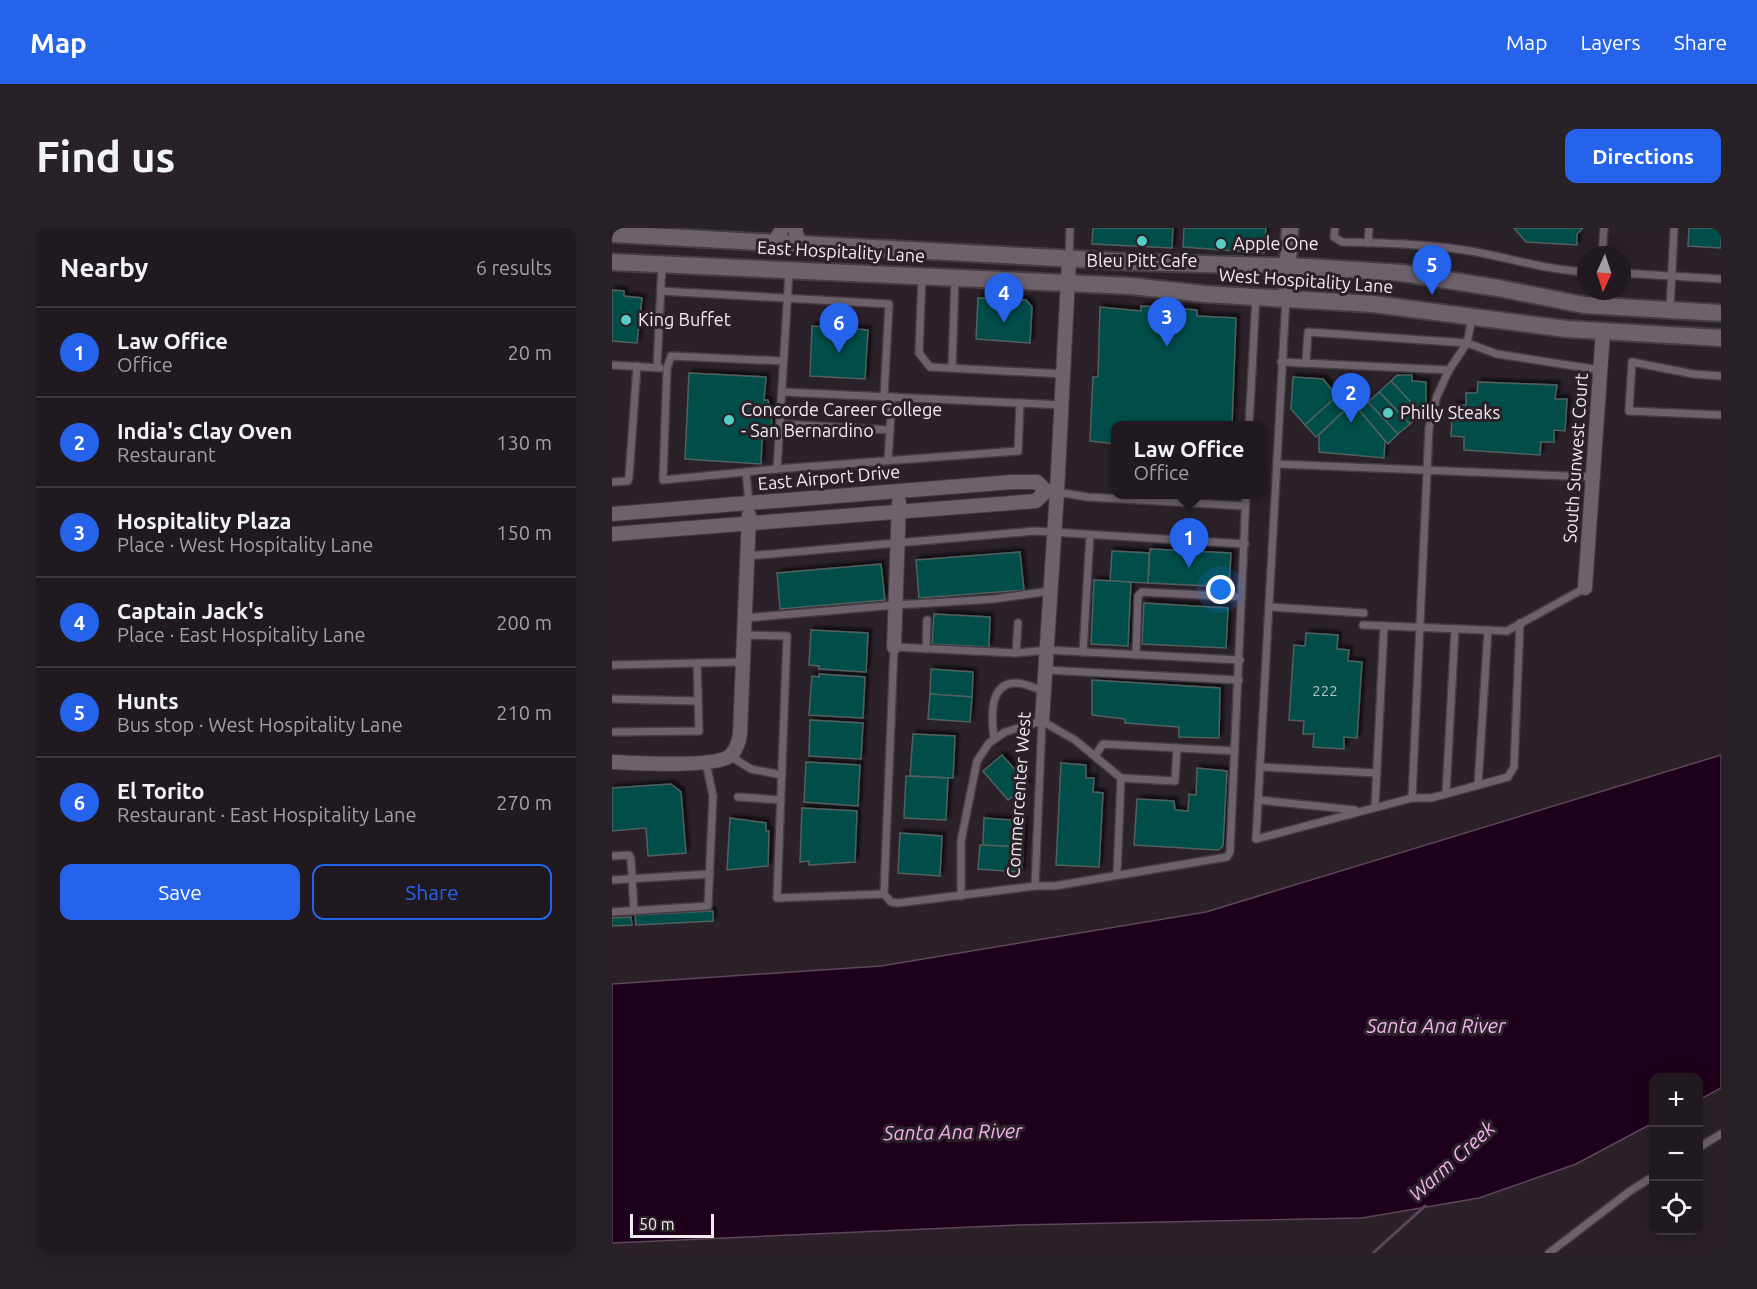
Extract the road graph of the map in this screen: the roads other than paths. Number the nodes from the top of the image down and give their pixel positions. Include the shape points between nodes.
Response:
1 (783, 228) edge
2 (795, 228) edge
3 (1070, 228) edge
4 (1290, 228) edge
5 (1335, 228) edge
6 (1369, 228) edge
7 (1604, 228) edge
8 (1674, 228) edge
9 (647, 232) edge
10 (612, 234) edge
11 (1368, 243) junction
12 (773, 244) junction
13 (804, 246) junction
14 (1603, 246) edge
15 (1069, 259) junction
16 (612, 262) edge
17 (662, 264) junction
18 (1288, 267) junction
19 (789, 269) junction
20 (1577, 272) edge
21 (1631, 274) edge
22 (922, 276) junction
23 (1671, 276) junction
24 (956, 278) junction
25 (1721, 279) edge
26 (1068, 283) junction
27 (661, 291) junction
28 (1577, 296) edge
29 (1256, 297) junction
30 (787, 298) junction
31 (1286, 298) junction
32 (1608, 300) edge
33 (1670, 311) junction
34 (1721, 314) edge
35 (1473, 316) junction
36 (1603, 331) junction
37 (1721, 338) edge
38 (1467, 343) junction
39 (783, 361) junction
40 (1281, 362) junction
41 (1306, 363) junction
42 (612, 365) edge
43 (637, 366) junction
44 (657, 367) junction
45 (668, 368) junction
46 (952, 368) junction
47 (1449, 370) junction
48 (1600, 370) junction
49 (1063, 374) junction
50 (1721, 376) edge
51 (782, 392) junction
52 (888, 397) junction
53 (1020, 403) junction
54 (1062, 405) junction
55 (1721, 415) edge
56 (1249, 421) edge
57 (780, 424) junction
58 (890, 430) junction
59 (888, 460) junction
60 (1277, 464) junction
61 (777, 469) junction
62 (1428, 471) junction
63 (746, 472) junction
64 (1593, 477) junction
65 (612, 482) edge
66 (900, 491) junction
67 (1052, 492) junction
68 (1111, 498) edge
69 (1122, 499) edge
70 (1246, 499) edge
71 (749, 503) junction
72 (1245, 506) junction
73 (899, 511) junction
74 (612, 514) edge
75 (748, 524) junction
76 (1055, 533) junction
77 (612, 534) edge
78 (1090, 535) junction
79 (899, 542) junction
80 (1245, 544) junction
81 (748, 556) junction
82 (1585, 588) joint
83 (1051, 591) junction
84 (1242, 597) junction
85 (896, 605) junction
86 (1270, 607) junction
87 (1364, 613) dead end
88 (745, 618) junction
89 (927, 620) dead end
90 (1018, 623) dead end
91 (1520, 623) junction
92 (1363, 625) dead end
93 (1384, 626) junction
94 (1420, 627) junction
95 (1455, 628) junction
96 (1488, 630) junction
97 (744, 634) junction
98 (894, 647) junction
99 (926, 649) junction
100 (1047, 650) junction
101 (1083, 652) junction
102 (1016, 653) junction
103 (1136, 655) junction
104 (1240, 660) junction
105 (743, 662) junction
106 (697, 663) junction
107 (612, 665) edge
108 (1046, 670) junction
109 (1239, 680) junction
110 (1044, 691) junction
111 (612, 699) edge
112 (698, 701) junction
113 (1042, 721) junction
114 (612, 732) edge
115 (994, 739) junction
116 (1177, 748) junction
117 (1235, 751) junction
118 (730, 756) junction
119 (1095, 756) junction
120 (612, 762) edge
121 (709, 763) junction
122 (1260, 767) junction
123 (1377, 773) junction
124 (782, 775) junction
125 (1121, 778) junction
126 (1478, 785) junction
127 (1446, 794) junction
128 (738, 797) dead end
129 (1412, 798) junction
130 (781, 800) junction
131 (1258, 800) junction
132 (1375, 807) junction
133 (1361, 811) junction
134 (612, 856) edge
135 (710, 874) junction
136 (1117, 875) junction
137 (633, 879) junction
138 (612, 880) edge
139 (1035, 886) junction
140 (884, 894) junction
141 (961, 896) junction
142 (634, 910) junction
143 (612, 912) edge
144 (1721, 1134) edge
145 (1703, 1145) edge
146 (1649, 1179) edge
147 (1550, 1253) edge

1 - 12 street
2 - 13 street
3 - 15 lane
4 - 18 main road
5 - 11 lane via 1335,237 1342,242
6 - 11 lane
7 - 14 lane
8 - 23 lane
9 - 10 main road, East Hospitality Lane
9 - 12 main road, East Hospitality Lane
11 - 20 lane via 1475,252
12 - 13 main road, East Hospitality Lane
13 - 15 main road, East Hospitality Lane
15 - 18 main road, West Hospitality Lane
15 - 26 street, Commercenter West
16 - 17 main road, East Hospitality Lane
17 - 19 main road, East Hospitality Lane
17 - 27 lane
18 - 28 main road, West Hospitality Lane via 1402,273
18 - 31 main road
19 - 22 main road, East Hospitality Lane
19 - 30 lane
21 - 23 lane
22 - 24 main road, East Hospitality Lane
22 - 46 lane via 919,353 930,368
23 - 25 lane
23 - 33 lane
24 - 26 main road, East Hospitality Lane
24 - 46 lane
26 - 29 main road, West Hospitality Lane
26 - 49 street, Commercenter West
27 - 30 lane
27 - 44 lane
29 - 31 main road, West Hospitality Lane
29 - 56 lane
30 - 39 lane
30 - 52 lane via 889,304
31 - 35 main road, West Hospitality Lane
31 - 40 lane
32 - 33 main road, West Hospitality Lane
33 - 34 main road, West Hospitality Lane
35 - 36 main road, West Hospitality Lane
35 - 38 lane
36 - 37 main road, West Hospitality Lane
36 - 48 street, South Sunwest Court
38 - 41 lane via 1308,332
38 - 47 lane
38 - 48 lane via 1497,354
39 - 45 lane via 671,356
39 - 51 lane
40 - 41 lane
40 - 60 lane
41 - 47 lane
42 - 43 lane
43 - 44 lane
43 - 65 lane via 629,477 628,481
44 - 45 lane
45 - 63 lane via 663,480
46 - 49 lane
47 - 62 lane via 1429,428
48 - 64 street, South Sunwest Court
49 - 54 street, Commercenter West
50 - 55 lane via 1632,362 1629,411
51 - 52 lane
51 - 57 lane
52 - 53 lane
52 - 58 lane
53 - 54 lane
53 - 59 lane via 1018,451
54 - 67 street, Commercenter West
57 - 58 lane
57 - 61 lane
58 - 59 lane
59 - 61 lane
60 - 62 lane
60 - 86 lane
61 - 63 lane
62 - 64 lane
62 - 94 lane
63 - 71 lane
64 - 82 street, South Sunwest Court
66 - 67 street, East Airport Drive via 1037,482
66 - 71 street, East Airport Drive
66 - 73 street
67 - 68 lane
67 - 73 street via 1036,501
67 - 76 street, Commercenter West
69 - 72 lane
70 - 72 lane
71 - 74 street, East Airport Drive
71 - 75 street
72 - 80 lane
73 - 75 street
73 - 79 street
75 - 77 street
75 - 81 street
76 - 78 lane
76 - 79 lane via 1035,531
76 - 83 street, Commercenter West
78 - 80 lane
78 - 101 lane
79 - 81 lane
79 - 85 street
80 - 84 lane
81 - 88 street
82 - 91 lane
83 - 85 lane via 994,600
83 - 100 street, Commercenter West
84 - 103 lane via 1142,592 1138,596
84 - 104 lane
85 - 88 lane
85 - 98 street
86 - 87 lane
86 - 122 lane
88 - 97 street
89 - 99 lane
90 - 102 lane
91 - 96 lane via 1507,631
91 - 126 lane via 1515,767 1508,777
92 - 93 lane
93 - 94 lane
93 - 123 lane
94 - 95 lane
94 - 129 lane
95 - 96 lane
95 - 127 lane
96 - 126 lane
97 - 105 street
97 - 124 lane via 787,636
98 - 99 lane
98 - 140 lane
99 - 102 lane
100 - 101 lane
100 - 102 lane
100 - 108 street, Commercenter West
101 - 103 lane
103 - 104 lane
104 - 109 lane
105 - 106 lane
105 - 118 street via 740,734
106 - 107 lane
106 - 112 lane
108 - 109 lane
108 - 110 street, Commercenter West
109 - 117 lane
110 - 113 street, Commercenter West
110 - 115 lane via 1016,683 999,691 991,714
111 - 112 lane
112 - 114 lane via 699,731
113 - 115 lane
113 - 119 lane
113 - 139 lane, Commercenter West
115 - 141 lane via 977,761 961,841
116 - 117 lane
116 - 119 lane via 1102,744
116 - 125 lane via 1175,780
117 - 136 lane via 1227,857
118 - 121 street
118 - 124 lane via 750,769
119 - 125 lane
120 - 121 street
121 - 135 lane via 713,796
122 - 123 lane
122 - 131 lane
123 - 132 lane
124 - 130 lane
125 - 136 lane
126 - 127 lane
127 - 129 lane
128 - 130 lane
129 - 132 lane
130 - 140 lane, Commercenter West via 777,898
131 - 133 lane
131 - 133 lane via 1256,838
132 - 133 lane
134 - 137 lane via 629,855
135 - 137 lane
135 - 142 lane via 708,906
136 - 139 lane
137 - 138 lane
137 - 142 lane
139 - 141 lane, Commercenter West
140 - 141 lane, Commercenter West via 898,903
142 - 143 lane
144 - 145 lane
146 - 147 lane

